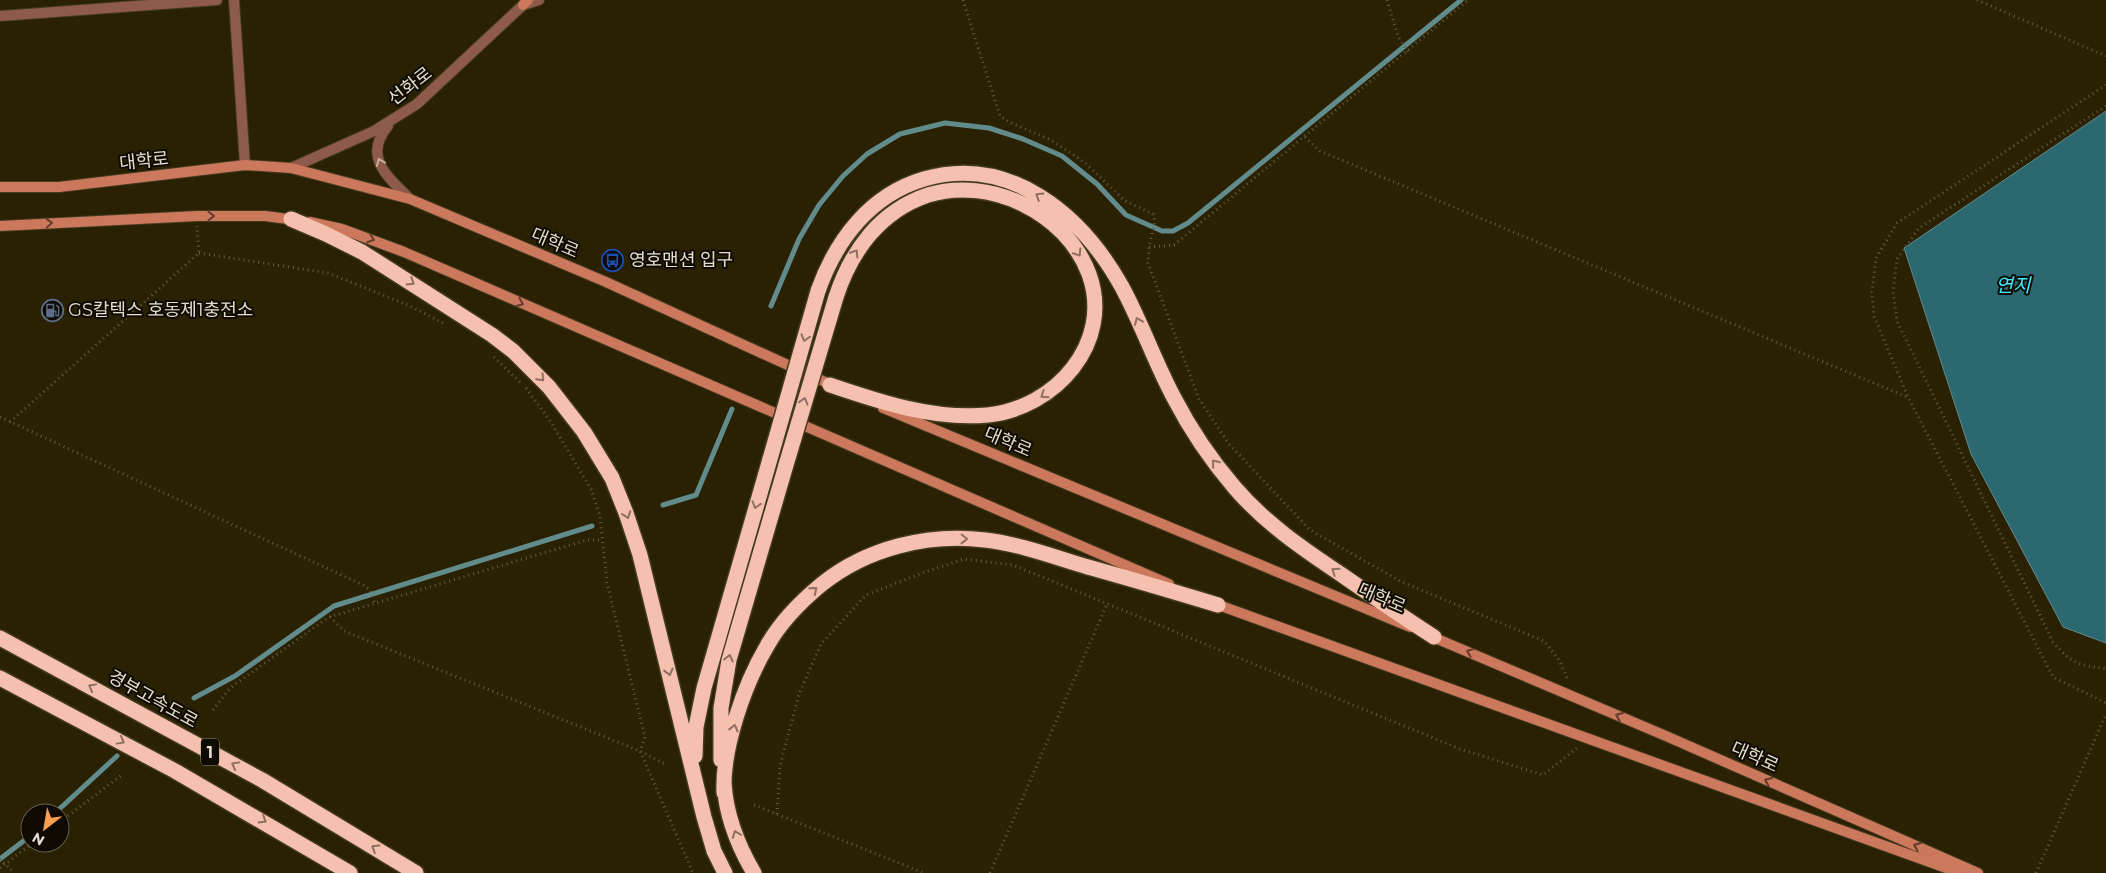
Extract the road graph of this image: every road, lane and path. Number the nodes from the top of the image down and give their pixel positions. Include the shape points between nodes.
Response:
1 (217, 0) edge
2 (234, 0) edge
3 (539, 0) edge
4 (963, 0) edge
5 (1387, 0) edge
6 (1468, 0) edge
7 (1976, 0) edge
8 (525, 2) edge
9 (0, 16) edge
10 (1406, 50) junction
11 (2106, 56) edge
12 (2106, 85) edge
13 (2106, 106) edge
14 (393, 119) junction
15 (1305, 137) junction
16 (245, 165) junction
17 (291, 168) junction
18 (0, 187) edge
19 (410, 199) junction
20 (197, 216) junction
21 (291, 219) junction
22 (0, 226) edge
23 (1149, 247) junction
24 (199, 253) junction
25 (444, 324) dead end
26 (492, 355) dead end
27 (830, 384) junction
28 (1908, 397) junction
29 (0, 418) edge
30 (10, 422) junction
31 (602, 540) junction
32 (376, 604) junction
33 (1107, 604) junction
34 (1218, 605) junction
35 (329, 617) junction
36 (1434, 637) junction
37 (0, 638) edge
38 (2106, 669) edge
39 (0, 678) edge
40 (1575, 697) junction
41 (2106, 703) edge
42 (213, 710) dead end
43 (2106, 714) edge
44 (1588, 739) junction
45 (640, 751) junction
46 (665, 764) dead end
47 (123, 774) dead end
48 (698, 792) junction
49 (724, 793) junction
50 (754, 805) dead end
51 (70, 814) edge
52 (777, 814) junction
53 (20, 853) edge
54 (0, 859) edge
55 (6, 864) junction
56 (0, 868) edge
57 (14, 873) edge
58 (350, 873) edge
59 (416, 873) edge
60 (693, 873) edge
61 (724, 873) edge
62 (754, 873) edge
63 (924, 873) edge
64 (990, 873) edge
65 (1960, 873) edge
66 (1978, 873) edge
67 (2036, 873) edge

1 - 9 street
2 - 16 street
3 - 8 street
4 - 23 path via 1000,116 1051,140 1084,162 1125,200 1153,214 1155,221
5 - 10 path
6 - 10 path
7 - 11 path
8 - 14 street, 선화로 via 425,98
10 - 15 path
12 - 28 path via 1898,224 1876,258 1872,292 1874,316
13 - 38 path via 1919,228 1897,259 1892,292 1897,321 2053,642 2066,658 2077,664
14 - 17 street, 선화로 via 374,131
19 -> 14 street via 386,176 376,155 380,136
15 - 23 path via 1174,245
15 - 28 path via 1320,151
16 - 17 main road, 대학로
16 - 18 main road, 대학로 via 58,186
17 - 19 main road, 대학로
19 - 27 main road, 대학로 via 606,282
20 -> 21 main road
22 -> 20 main road
20 - 24 path
21 -> 34 main road via 342,229 381,243
21 -> 48 highway via 362,252 504,343 549,387 584,432 612,478 633,533
23 - 40 path via 1148,263 1200,399 1229,444 1256,473 1310,530 1402,582 1544,641 1559,660
24 - 25 path via 328,273 410,306
24 - 30 path
26 - 31 path via 527,388 591,489 600,516
27 - 36 main road, 대학로
49 -> 27 highway, bridge via 720,725 725,678 736,631 836,297 855,253 884,219 903,206 938,192 963,189 996,193 1034,211 1056,226 1084,261 1091,282 1093,314 1084,350 1065,379 1036,401 1009,411 968,415 927,412 882,402
28 - 41 path via 2053,677
29 - 30 path
30 - 32 path via 363,586 370,590
31 - 32 path via 586,540
31 - 45 path via 607,583 645,737
32 - 35 path
33 - 44 path via 1460,749 1544,775
33 - 52 path via 1013,565 964,559 866,595 821,644 799,694 780,766
33 - 64 path
34 - 44 main road
49 -> 34 highway via 726,763 736,720 747,686 768,642 809,594 842,569 865,557 923,540 987,540 1036,551
35 - 42 path via 230,688
35 - 45 path via 344,631
40 -> 36 main road, 대학로
36 -> 48 highway, bridge via 1295,543 1236,489 1188,424 1131,304 1102,254 1072,220 1025,188 998,177 965,173 933,176 897,190 865,213 831,259 818,291 700,706 694,751
59 -> 37 highway, 경부고속도로 / 1 via 262,780
39 -> 58 highway, 1 via 183,775
66 -> 40 main road, 대학로
43 - 67 path
44 - 65 main road
45 - 46 path
45 - 60 path
47 - 51 path
48 - 61 highway via 709,835
62 -> 49 highway via 732,826
50 - 52 path
52 - 63 path
53 - 55 path
54 - 55 path
55 - 56 path
55 - 57 path

